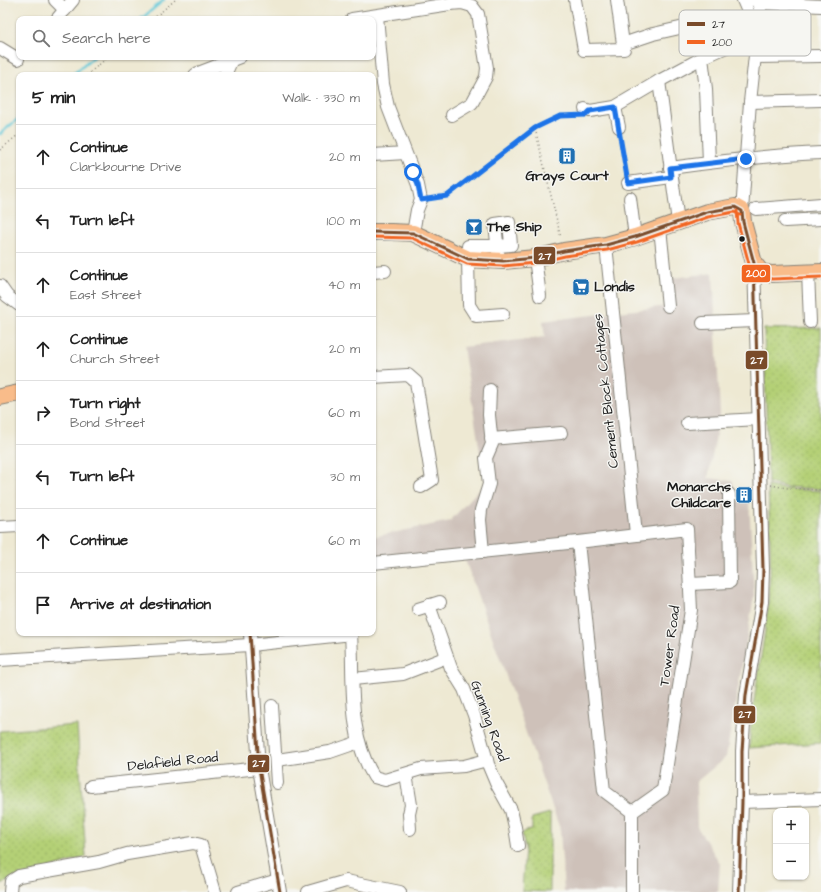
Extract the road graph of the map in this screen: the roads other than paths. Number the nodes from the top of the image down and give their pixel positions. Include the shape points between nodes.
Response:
1 (55, 0) edge
2 (73, 0) edge
3 (575, 0) edge
4 (616, 0) edge
5 (743, 0) edge
6 (758, 1) edge
7 (821, 6) edge
8 (747, 10) edge
9 (61, 14) edge
10 (377, 16) joint
11 (679, 28) edge
12 (623, 44) junction
13 (0, 48) edge
14 (705, 56) edge
15 (756, 56) joint
16 (821, 56) edge
17 (16, 58) edge
18 (702, 58) junction
19 (231, 60) edge
20 (235, 60) edge
21 (202, 72) edge
22 (227, 72) edge
23 (659, 82) junction
24 (821, 100) edge
25 (750, 102) junction
26 (588, 110) road end
27 (452, 115) dead end
28 (405, 152) junction
29 (821, 153) edge
30 (376, 155) edge
31 (746, 159) junction
32 (709, 162) junction
33 (671, 172) junction
34 (628, 183) road end
35 (630, 198) dead end
36 (821, 204) edge
37 (749, 210) junction
38 (821, 219) edge
39 (785, 221) dead end
40 (678, 222) junction
41 (660, 228) junction
42 (376, 232) edge
43 (413, 233) junction
44 (635, 237) junction
45 (606, 245) junction
46 (468, 252) junction
47 (535, 258) junction
48 (754, 263) junction
49 (814, 272) edge
50 (0, 286) edge
51 (540, 296) dead end
52 (16, 303) edge
53 (668, 306) dead end
54 (503, 314) dead end
55 (756, 321) junction
56 (810, 322) dead end
57 (703, 323) dead end
58 (376, 377) edge
59 (490, 390) dead end
60 (16, 394) edge
61 (0, 397) edge
62 (759, 419) junction
63 (687, 423) dead end
64 (561, 433) dead end
65 (491, 439) junction
66 (421, 487) dead end
67 (729, 494) dead end
68 (16, 526) edge
69 (0, 527) edge
70 (636, 534) junction
71 (578, 542) junction
72 (483, 552) junction
73 (376, 563) edge
74 (690, 584) junction
75 (429, 605) dead end
76 (311, 636) edge
77 (351, 636) edge
78 (250, 639) edge
79 (447, 658) junction
80 (0, 660) edge
81 (353, 679) junction
82 (272, 706) dead end
83 (359, 742) junction
84 (276, 760) junction
85 (487, 760) junction
86 (259, 768) junction
87 (406, 774) junction
88 (277, 783) dead end
89 (91, 786) dead end
90 (821, 799) edge
91 (742, 802) junction
92 (632, 812) junction
93 (410, 829) dead end
94 (518, 846) dead end
95 (278, 880) junction
96 (348, 886) edge
97 (10, 892) edge
98 (215, 892) edge
99 (238, 892) edge
100 (280, 892) edge
101 (308, 892) edge
102 (400, 892) edge
103 (632, 892) edge
104 (739, 892) edge

1 - 9 street
2 - 9 street
3 - 12 street via 584,50 624,49
4 - 12 street
5 - 8 street
6 - 7 street
10 - 27 street via 450,4 462,3 472,6 478,14 487,68 486,77 472,104
10 - 28 street via 383,84 388,107
11 - 12 street
13 - 17 street
14 - 18 street
15 - 16 street
15 - 25 street
18 - 23 street
18 - 32 street
19 - 21 street
20 - 22 street
23 - 26 street via 617,117
23 - 33 street
24 - 25 street via 780,105
25 - 31 street
28 - 30 street
28 - 43 street via 421,200
29 - 31 street
31 - 32 street
31 - 37 street
32 - 33 street
33 - 34 street
33 - 40 street
35 - 44 street
36 - 37 street
37 - 40 main road via 735,208 707,212
37 - 48 main road via 743,222
38 - 39 street
40 - 41 main road
41 - 44 main road
41 - 53 street
42 - 43 main road
43 - 46 main road
44 - 45 main road
45 - 47 main road
45 - 70 street, Cement Block Cottages
46 - 47 main road
46 - 54 street via 469,305 476,316
47 - 51 street
48 - 49 main road via 761,272 772,274
48 - 55 street
49 - 56 street
50 - 52 street
55 - 57 street
55 - 62 street
58 - 66 street via 408,375 416,382 432,480
59 - 65 street
60 - 61 main road
62 - 63 street
62 - 91 street via 762,602 746,695
64 - 65 street
65 - 72 street via 492,444 486,458 489,484 480,520
67 - 74 street via 730,582
68 - 69 street
70 - 71 street, Tower Road
70 - 74 street, Tower Road via 687,529
71 - 72 street, Tower Road
71 - 92 street via 604,791
72 - 73 street, Tower Road
74 - 92 street, Tower Road via 692,610 663,790
75 - 79 street, Gunning Road
76 - 78 street
77 - 81 street
78 - 80 street
78 - 86 street
79 - 81 street via 403,674
79 - 85 street, Gunning Road via 464,689
81 - 83 street via 353,705
82 - 84 street
83 - 84 street via 330,752
83 - 87 street via 374,776 385,780
84 - 88 street
85 - 87 street via 464,766 421,769
85 - 94 street, Gunning Road via 511,810
86 - 89 street, Delafield Road
86 - 95 street
87 - 93 street via 411,805
90 - 91 street
91 - 104 street
92 - 103 street
95 - 99 street
95 - 100 street
96 - 101 street
96 - 102 street
97 - 98 street via 11,881 19,876 192,844 201,845

